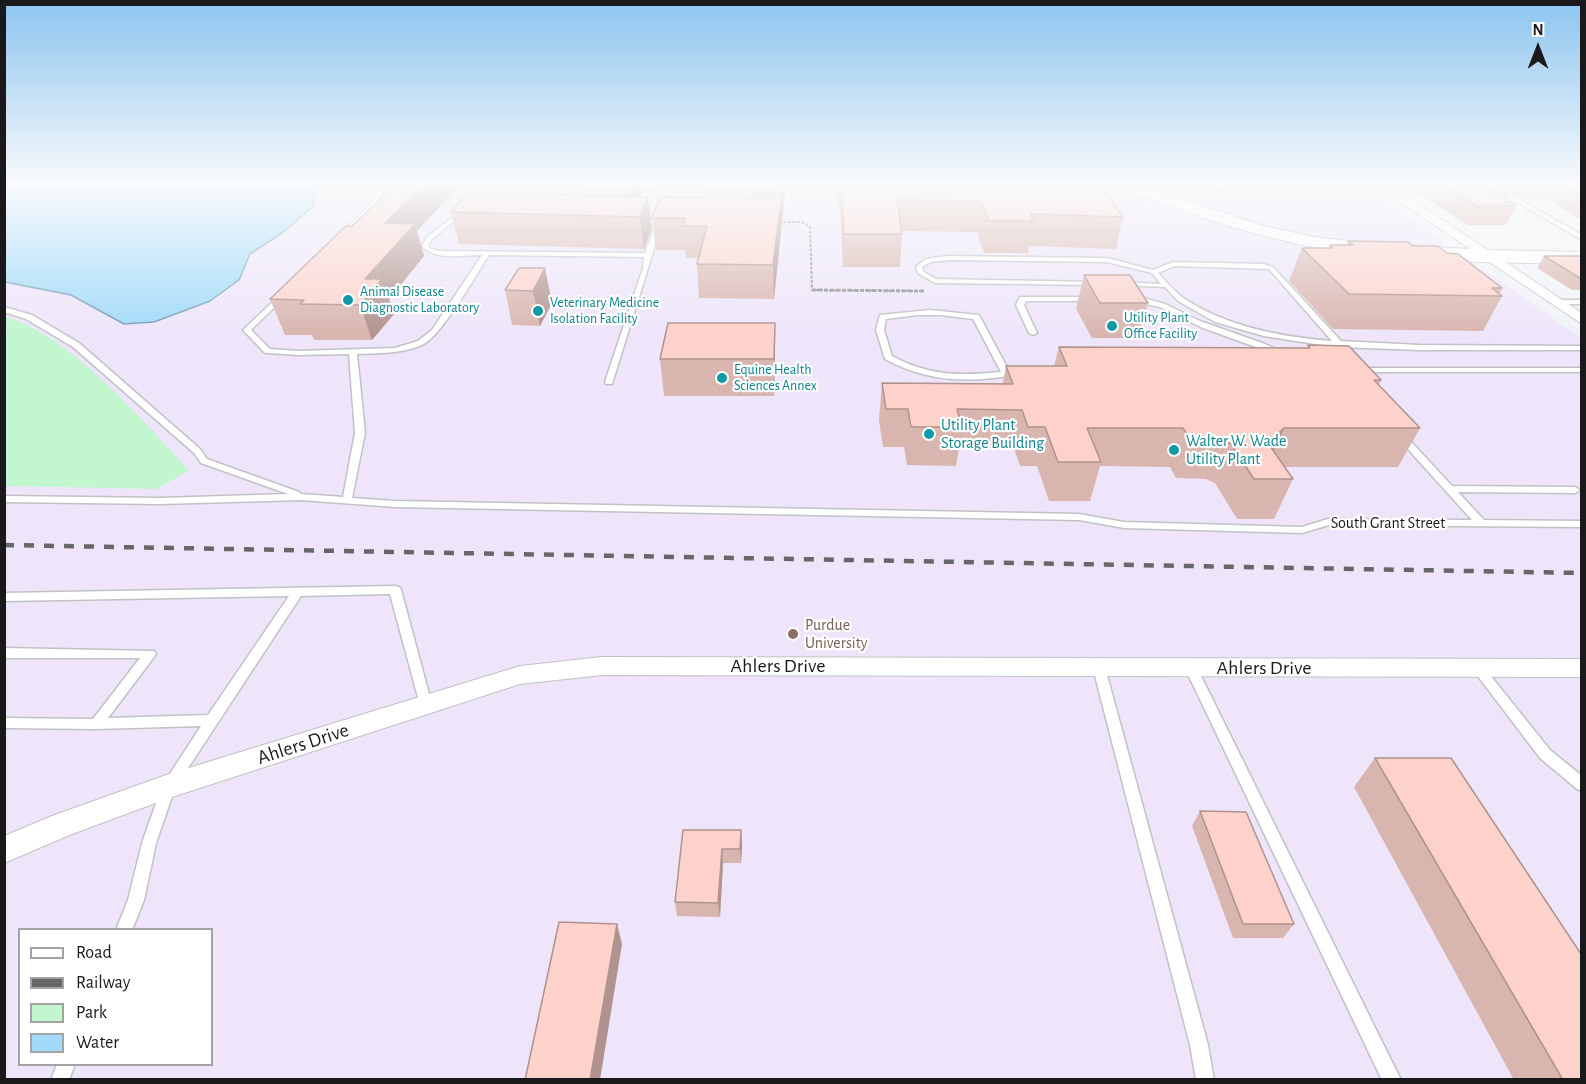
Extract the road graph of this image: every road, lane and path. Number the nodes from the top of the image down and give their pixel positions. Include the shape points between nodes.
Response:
1 (344, 234) edge
2 (435, 234) edge
3 (655, 234) edge
4 (810, 234) edge
5 (1252, 234) edge
6 (1276, 234) edge
7 (1454, 234) edge
8 (338, 239) edge
9 (487, 254) junction
10 (648, 255) junction
11 (1487, 256) junction
12 (1581, 258) edge
13 (1154, 272) junction
14 (1162, 286) junction
15 (290, 287) edge
16 (927, 291) dead end
17 (1104, 299) edge
18 (1126, 299) edge
19 (1554, 302) junction
20 (1581, 302) edge
21 (4, 309) edge
22 (1581, 320) edge
23 (1033, 333) dead end
24 (1267, 334) junction
25 (1259, 343) junction
26 (1340, 345) junction
27 (1581, 348) edge
28 (353, 351) junction
29 (1293, 359) edge
30 (1353, 370) edge
31 (1581, 370) edge
32 (1030, 371) edge
33 (1006, 373) junction
34 (609, 382) dead end
35 (1396, 430) edge
36 (1450, 489) junction
37 (1575, 490) dead end
38 (302, 497) junction
39 (4, 499) edge
40 (347, 500) junction
41 (1481, 523) junction
42 (1581, 524) edge
43 (298, 592) junction
44 (4, 597) edge
45 (4, 653) edge
46 (1099, 668) junction
47 (1191, 668) junction
48 (1478, 668) junction
49 (1581, 668) edge
50 (426, 705) junction
51 (212, 720) junction
52 (4, 723) edge
53 (96, 724) junction
54 (1581, 785) edge
55 (169, 786) junction
56 (4, 850) edge
57 (125, 928) edge
58 (66, 1066) edge
59 (60, 1080) edge
60 (1205, 1080) edge
61 (1392, 1080) edge

1 - 8 lane
2 - 9 lane via 425,246 429,250
3 - 10 lane
4 - 16 path via 812,290
5 - 11 main road via 1303,246 1398,258 1459,260
6 - 11 main road via 1366,249
7 - 11 street
9 - 10 lane
9 - 28 lane via 428,338 395,350
10 - 34 lane
11 - 12 main road
11 - 19 street
13 - 14 lane
13 - 14 lane via 1107,260 948,258 921,263 919,267 921,273 934,281
13 - 26 lane via 1173,264 1271,268
14 - 24 lane via 1209,316
15 - 28 lane via 247,330 263,348 273,352
17 - 23 lane via 1023,299 1020,305
18 - 25 lane via 1165,304 1181,316
19 - 20 lane
19 - 22 street
21 - 38 lane via 29,317 76,345 204,461
24 - 25 lane
24 - 26 lane
25 - 29 lane
26 - 27 lane
28 - 40 lane via 360,433
30 - 31 lane
32 - 33 lane
33 - 33 lane via 941,377 906,369 888,357 880,330 883,317 912,311 976,317
35 - 36 lane
36 - 37 lane
36 - 41 lane
38 - 39 lane via 162,501
38 - 40 lane, South Grant Street
40 - 41 lane, South Grant Street via 1079,518 1124,525 1302,530 1328,522
41 - 42 lane, South Grant Street
43 - 44 lane
43 - 50 lane via 395,590
43 - 51 lane
45 - 53 lane via 150,654
46 - 47 street, Ahlers Drive
46 - 50 street, Ahlers Drive via 602,666 520,675
46 - 60 lane
47 - 48 street, Ahlers Drive
47 - 61 lane
48 - 49 street, Ahlers Drive
48 - 54 lane via 1545,754
50 - 55 street, Ahlers Drive
51 - 53 lane
51 - 55 lane
52 - 53 lane
55 - 56 street, Ahlers Drive
55 - 57 lane
58 - 59 lane

